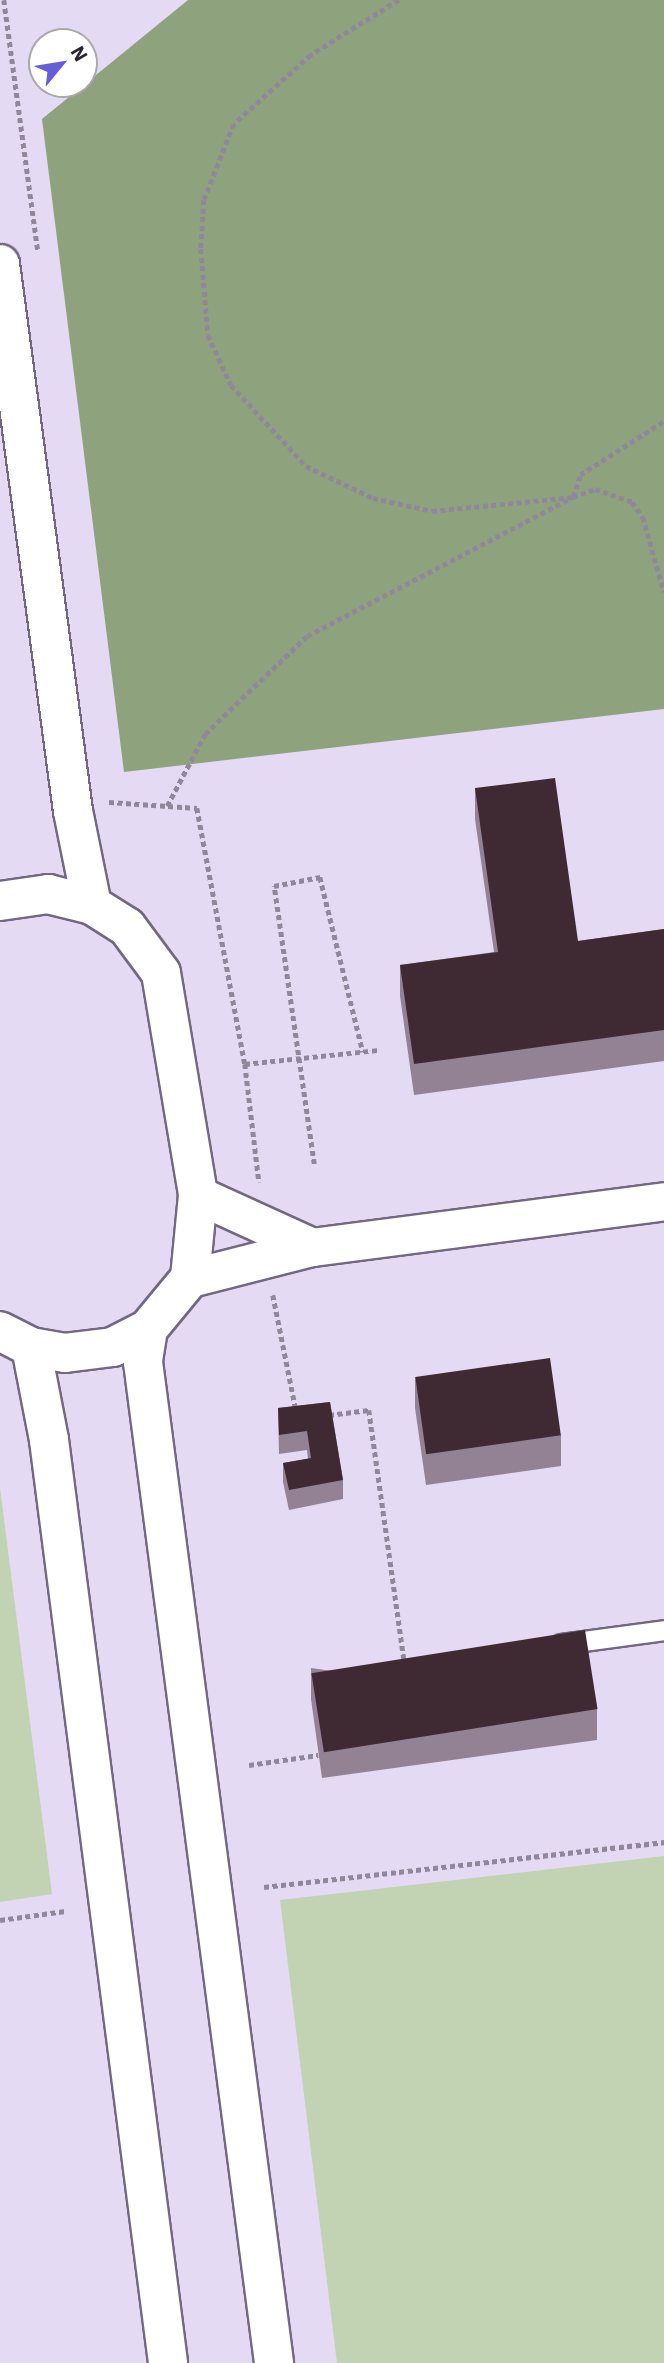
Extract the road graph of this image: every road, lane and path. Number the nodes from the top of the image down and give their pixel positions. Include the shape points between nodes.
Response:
1 (4, 0) edge
2 (399, 0) edge
3 (39, 258) dead end
4 (0, 264) edge
5 (664, 421) edge
6 (573, 497) junction
7 (664, 592) edge
8 (107, 789) dead end
9 (167, 806) junction
10 (0, 901) edge
11 (92, 905) junction
12 (379, 1050) dead end
13 (363, 1052) junction
14 (302, 1058) junction
15 (245, 1064) junction
16 (314, 1164) dead end
17 (198, 1195) junction
18 (664, 1201) edge
19 (265, 1242) junction
20 (190, 1278) junction
21 (148, 1329) junction
22 (15, 1339) edge
23 (321, 1415) edge
24 (298, 1418) edge
25 (664, 1630) edge
26 (541, 1646) edge
27 (404, 1665) edge
28 (318, 1755) edge
29 (249, 1765) dead end
30 (664, 1843) edge
31 (264, 1887) dead end
32 (65, 1911) dead end
33 (0, 1920) edge
34 (168, 2363) edge
35 (274, 2363) edge

1 - 3 path
2 - 6 path via 311,55 234,124 204,200 201,249 208,335 231,385 306,466 373,498 432,511
4 - 11 street via 73,811
5 - 6 path via 580,475
6 - 7 path via 595,489 632,502 643,517
6 - 9 path via 307,636 205,734
8 - 9 path via 108,802
9 - 15 path via 197,808
10 - 11 street via 48,894
11 - 17 street via 127,927 161,972
12 - 13 path
13 - 14 path
13 - 14 path via 320,877 274,886
14 - 15 path
14 - 16 path
15 - 19 path
17 - 19 street
17 - 20 street
18 - 19 street via 312,1247
19 - 20 street
19 - 24 path
20 - 21 street
21 - 22 street via 113,1347 65,1353
21 - 35 street via 143,1362
22 - 34 street via 49,1440
23 - 27 path via 369,1410
25 - 26 lane
28 - 29 path
30 - 31 path
32 - 33 path

